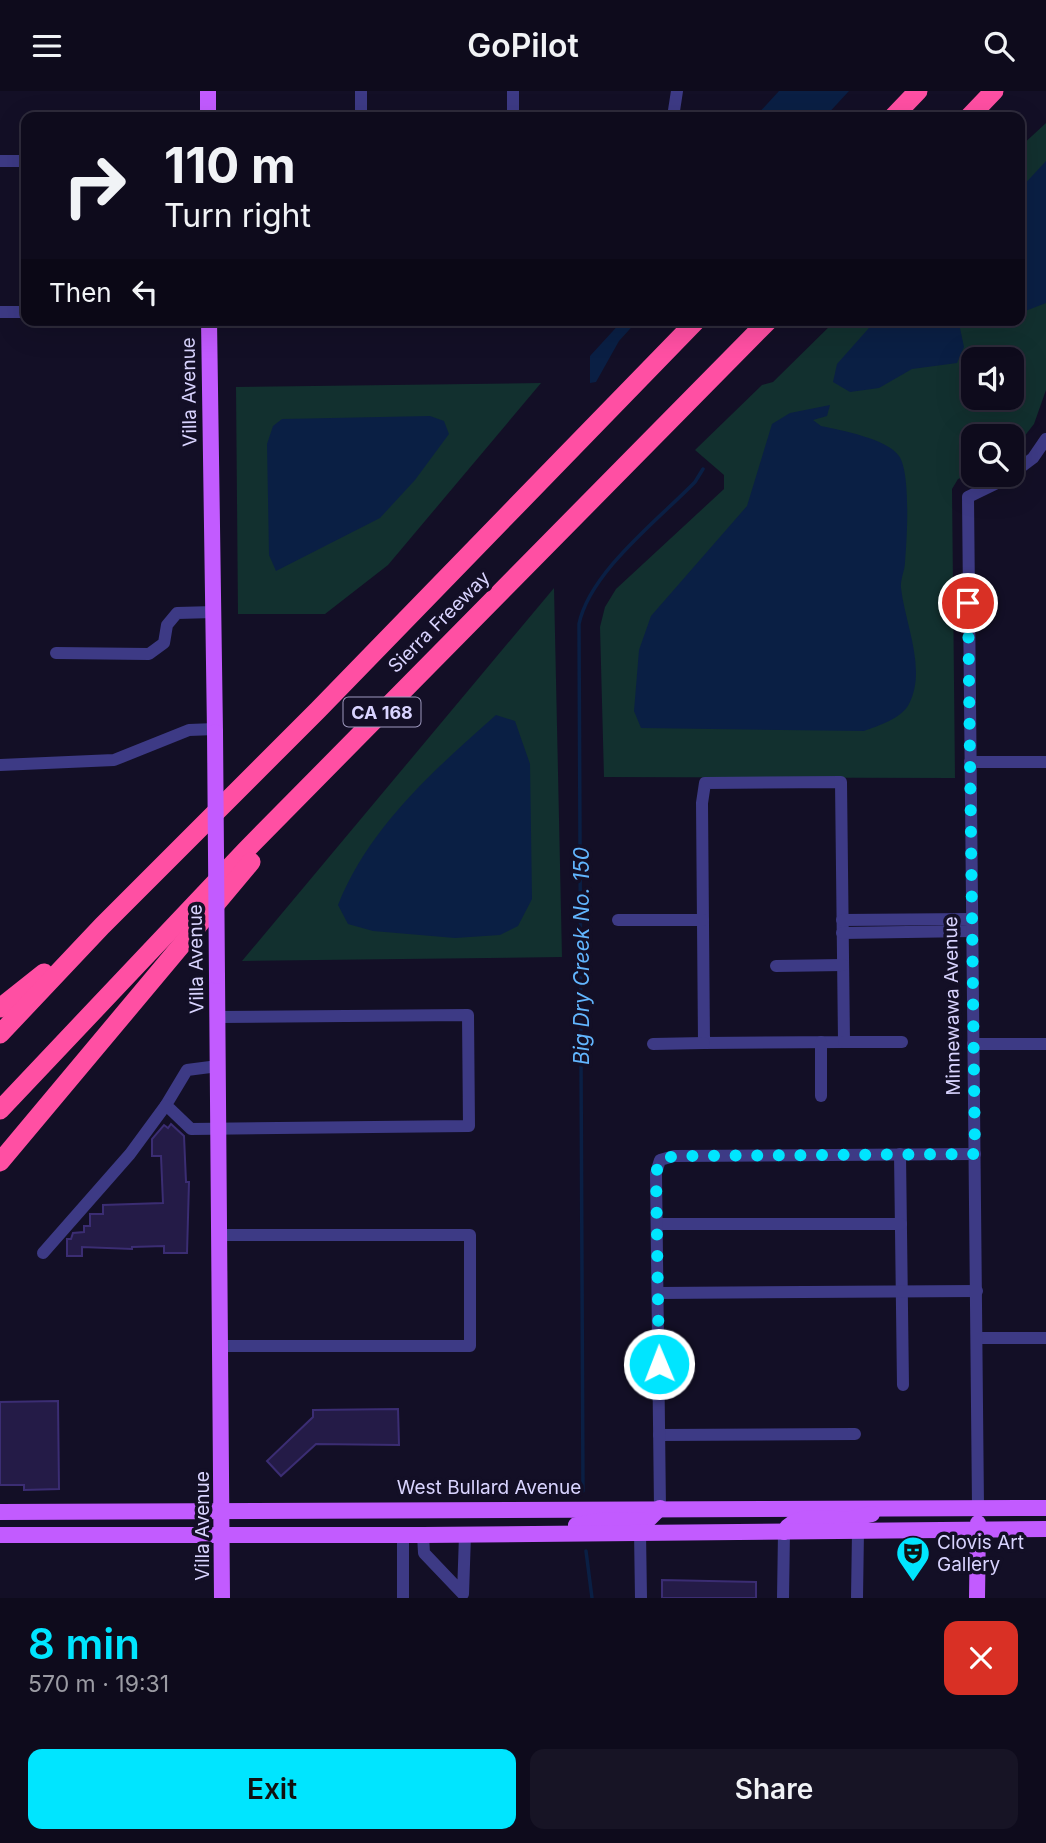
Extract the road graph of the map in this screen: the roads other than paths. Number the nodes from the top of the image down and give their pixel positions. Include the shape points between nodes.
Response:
1 (208, 91) edge
2 (360, 91) edge
3 (513, 91) edge
4 (677, 91) edge
5 (918, 91) edge
6 (994, 91) edge
7 (208, 112) edge
8 (361, 112) edge
9 (513, 112) edge
10 (674, 112) edge
11 (898, 112) edge
12 (974, 112) edge
13 (0, 161) edge
14 (21, 161) edge
15 (0, 312) edge
16 (21, 312) edge
17 (209, 326) edge
18 (691, 326) edge
19 (763, 326) edge
20 (1046, 439) edge
21 (214, 612) junction
22 (56, 653) dead end
23 (215, 730) junction
24 (342, 753) junction
25 (970, 762) junction
26 (1046, 762) edge
27 (0, 765) edge
28 (618, 920) dead end
29 (703, 920) junction
30 (842, 920) junction
31 (909, 925) junction
32 (972, 925) junction
33 (102, 926) junction
34 (842, 933) junction
35 (843, 965) junction
36 (776, 966) dead end
37 (0, 1008) edge
38 (218, 1017) junction
39 (0, 1034) edge
40 (821, 1042) junction
41 (844, 1042) junction
42 (902, 1042) dead end
43 (704, 1043) junction
44 (653, 1044) dead end
45 (973, 1044) junction
46 (1046, 1044) edge
47 (218, 1066) junction
48 (821, 1096) dead end
49 (166, 1105) junction
50 (0, 1110) edge
51 (219, 1128) junction
52 (900, 1154) junction
53 (975, 1154) junction
54 (0, 1162) edge
55 (657, 1224) junction
56 (901, 1224) junction
57 (220, 1235) junction
58 (43, 1253) dead end
59 (902, 1291) junction
60 (977, 1291) junction
61 (658, 1293) junction
62 (978, 1338) junction
63 (1046, 1338) edge
64 (221, 1346) junction
65 (903, 1385) dead end
66 (855, 1434) dead end
67 (659, 1436) junction
68 (895, 1507) junction
69 (978, 1507) junction
70 (1046, 1508) edge
71 (660, 1509) junction
72 (223, 1510) junction
73 (4, 1512) edge
74 (1046, 1529) edge
75 (858, 1531) junction
76 (978, 1531) junction
77 (539, 1532) junction
78 (640, 1532) junction
79 (783, 1532) junction
80 (223, 1533) junction
81 (403, 1533) junction
82 (0, 1535) edge
83 (423, 1535) junction
84 (465, 1535) junction
85 (463, 1596) edge
86 (222, 1598) edge
87 (403, 1598) edge
88 (641, 1598) edge
89 (783, 1598) edge
90 (857, 1598) edge
91 (977, 1598) edge

1 - 7 main road
2 - 8 street
3 - 9 street
4 - 10 street
5 - 11 highway
6 - 12 highway
13 - 14 street
15 - 16 street
17 - 21 main road, Villa Avenue
18 - 33 highway, Sierra Freeway / CA 168
19 - 24 highway, Sierra Freeway / CA 168
20 - 25 street, Minnewawa Avenue via 1033,458 1005,479 968,497
21 - 22 street via 177,614 167,625 164,643 149,654
21 - 23 main road, Villa Avenue
23 - 27 street via 189,730 114,761
23 - 38 main road, Villa Avenue, bridge
24 - 50 highway, Sierra Freeway / CA 168
24 - 54 highway
25 - 26 street
25 - 32 street, Minnewawa Avenue
28 - 29 street
29 - 30 street via 705,783 841,782
29 - 43 street
30 - 31 street
30 - 34 street
31 - 32 street
31 - 34 street
32 - 45 street, Minnewawa Avenue
33 - 37 highway
33 - 39 highway, Sierra Freeway / CA 168
34 - 35 street
35 - 36 street
35 - 41 street
38 - 47 main road, Villa Avenue
38 - 51 street via 468,1015 469,1126
40 - 41 street
40 - 43 street
40 - 48 street
41 - 42 street
43 - 44 street
45 - 46 street
45 - 53 street, Minnewawa Avenue
47 - 49 street via 187,1070
47 - 51 main road, Villa Avenue
49 - 51 street via 191,1129
49 - 58 street via 130,1154
51 - 57 main road, Villa Avenue
52 - 53 street
52 - 55 street via 674,1156 660,1160
52 - 56 street
53 - 60 street, Minnewawa Avenue
55 - 56 street
55 - 61 street
56 - 59 street
57 - 64 main road, Villa Avenue
57 - 64 street via 470,1235 470,1346
59 - 60 street
59 - 61 street
59 - 65 street
60 - 62 street, Minnewawa Avenue
61 - 67 street
62 - 63 street
62 - 69 street, Minnewawa Avenue
64 - 72 main road, Villa Avenue
66 - 67 street
67 - 71 street
68 - 69 main road, West Bullard Avenue
68 - 71 main road, West Bullard Avenue
68 - 79 main road via 852,1519 799,1519
69 - 70 main road, West Bullard Avenue
69 - 76 main road, Minnewawa Avenue
71 - 72 main road, West Bullard Avenue
71 - 77 main road via 648,1520 598,1521
72 - 73 main road, West Bullard Avenue
72 - 80 main road, Villa Avenue
74 - 76 main road
75 - 76 main road
75 - 79 main road
75 - 90 street
76 - 91 main road, Minnewawa Avenue
77 - 78 main road
77 - 84 main road
78 - 79 main road
78 - 88 street
79 - 89 street
80 - 81 main road
80 - 82 main road
80 - 86 main road, Villa Avenue
81 - 83 main road
81 - 87 street
83 - 84 main road
83 - 85 street via 424,1553
84 - 85 street

